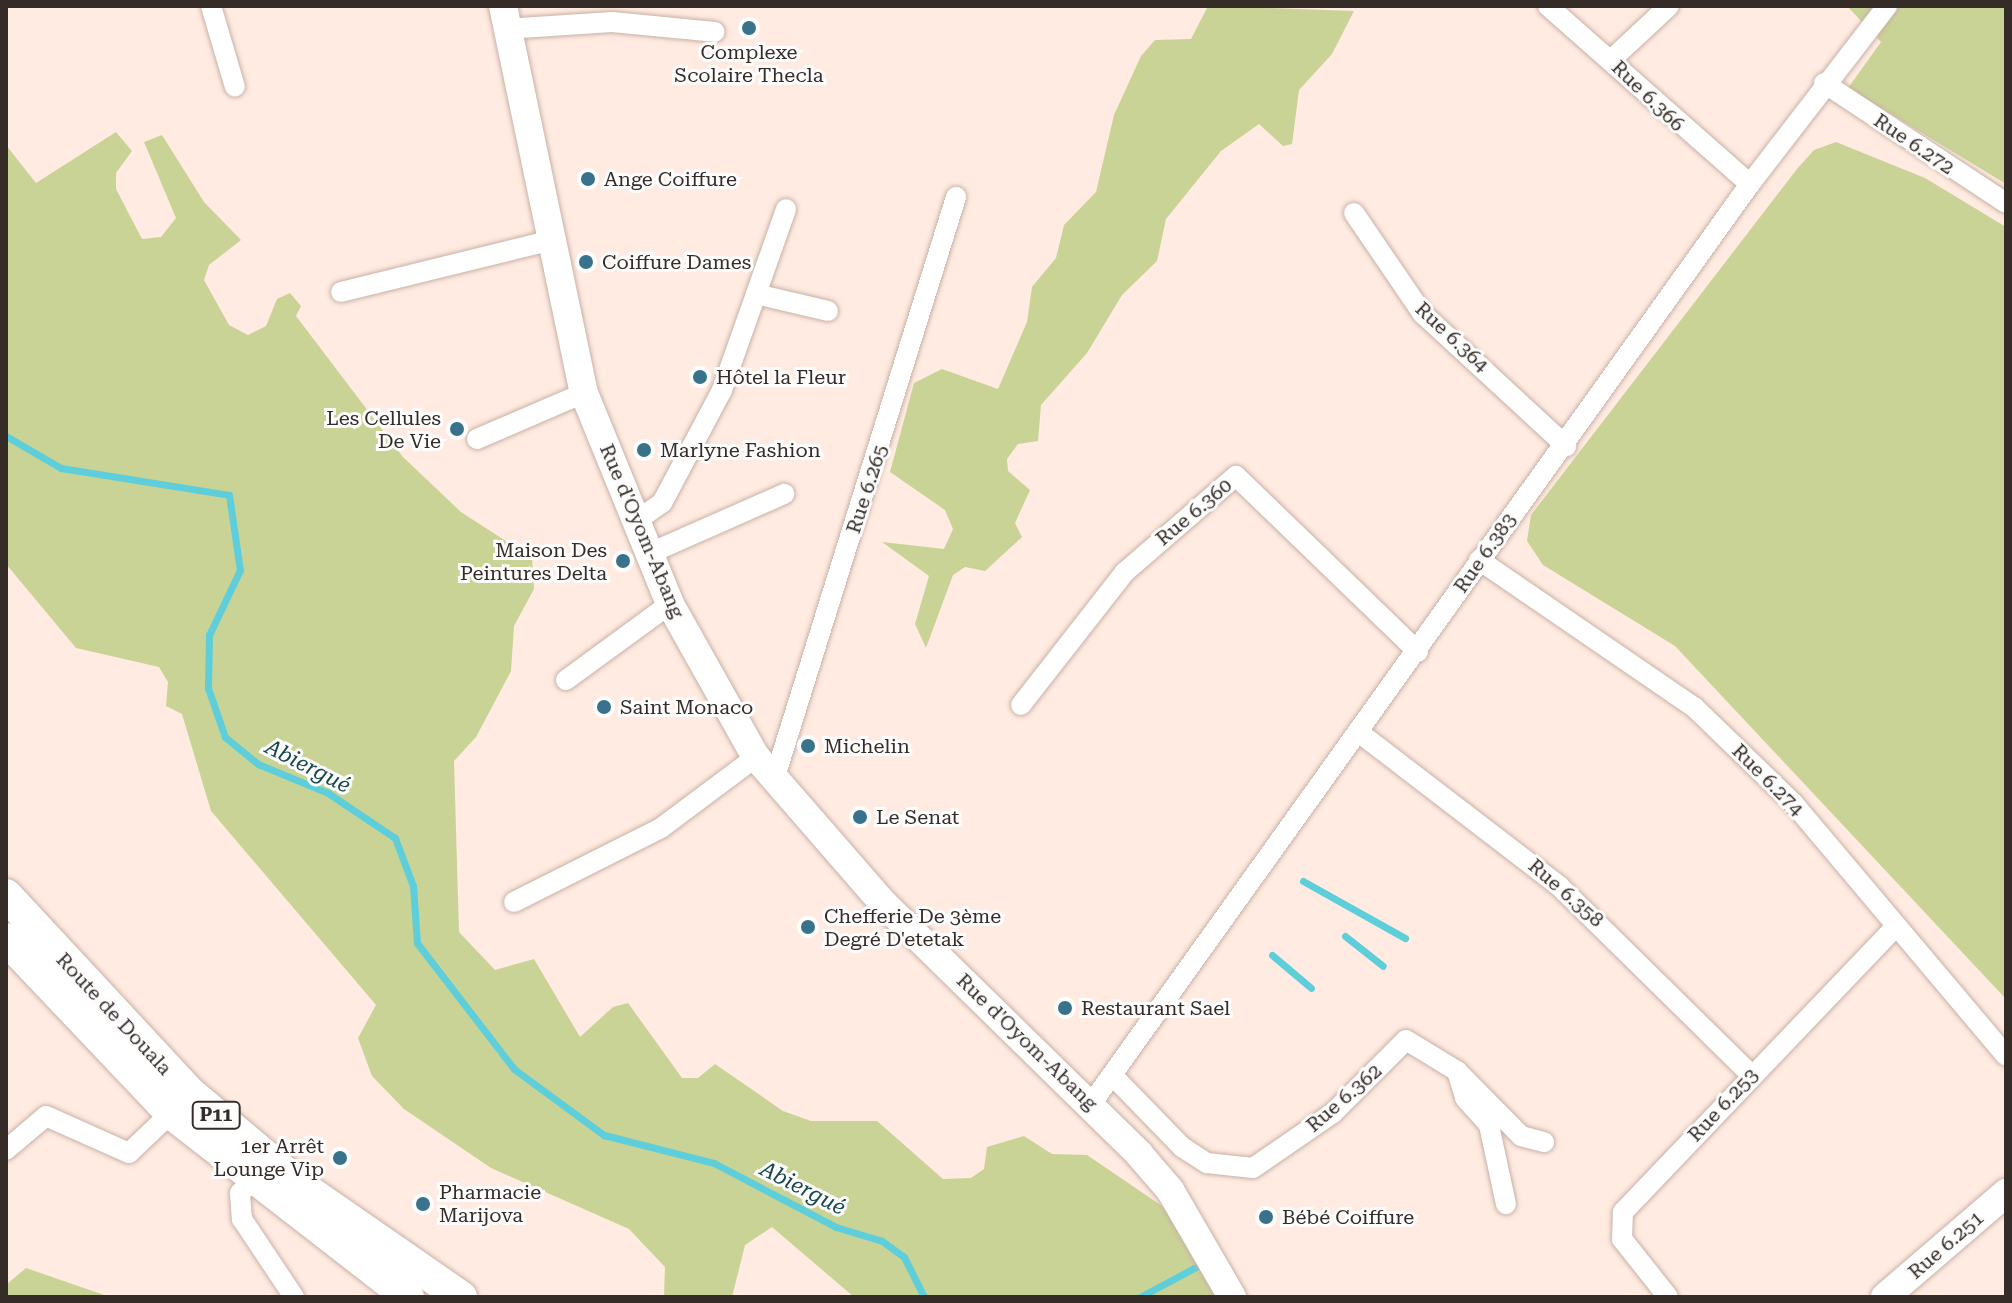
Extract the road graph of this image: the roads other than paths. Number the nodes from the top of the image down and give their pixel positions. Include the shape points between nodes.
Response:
1 (211, 6) edge
2 (1548, 6) edge
3 (1669, 6) edge
4 (1887, 6) edge
5 (504, 18) edge
6 (715, 32) dead end
7 (1611, 60) junction
8 (1824, 83) junction
9 (235, 87) dead end
10 (1750, 184) junction
11 (956, 197) dead end
12 (2006, 203) edge
13 (786, 209) dead end
14 (1354, 213) dead end
15 (548, 241) junction
16 (341, 292) dead end
17 (756, 294) junction
18 (828, 311) dead end
19 (584, 393) junction
20 (477, 439) dead end
21 (1566, 446) junction
22 (784, 494) dead end
23 (636, 521) junction
24 (648, 554) junction
25 (1479, 560) junction
26 (670, 604) junction
27 (1418, 652) junction
28 (566, 680) dead end
29 (1021, 705) dead end
30 (1361, 734) junction
31 (756, 757) junction
32 (774, 780) junction
33 (6, 895) edge
34 (514, 902) dead end
35 (1895, 927) junction
36 (6, 939) edge
37 (2006, 1056) edge
38 (1457, 1071) junction
39 (1751, 1075) junction
40 (1113, 1076) junction
41 (1091, 1104) junction
42 (171, 1113) junction
43 (1544, 1142) dead end
44 (6, 1150) edge
45 (252, 1181) junction
46 (2006, 1193) edge
47 (1506, 1204) dead end
48 (294, 1297) edge
49 (408, 1297) edge
50 (461, 1297) edge
51 (1232, 1297) edge
52 (1668, 1297) edge
53 (1885, 1297) edge

1 - 9 street
2 - 7 street, Rue 6.366
3 - 7 street
4 - 8 street, Rue 6.383
5 - 6 street
5 - 15 main road, Rue d'Oyom-Abang
7 - 10 street, Rue 6.366
8 - 10 street, Rue 6.383
8 - 12 street, Rue 6.272
10 - 21 street, Rue 6.383
11 - 32 street, Rue 6.265
13 - 17 street
14 - 21 street, Rue 6.364 via 1423,314
15 - 16 street
15 - 19 main road, Rue d'Oyom-Abang
17 - 18 street
17 - 23 street via 706,422 662,503
19 - 20 street
19 - 23 main road, Rue d'Oyom-Abang
21 - 25 street, Rue 6.383
22 - 24 street
23 - 24 main road, Rue d'Oyom-Abang
24 - 26 main road, Rue d'Oyom-Abang
25 - 27 street, Rue 6.383
25 - 35 street, Rue 6.274 via 1694,707 1794,804
26 - 28 street
26 - 31 main road, Rue d'Oyom-Abang
27 - 29 street, Rue 6.360 via 1236,476 1125,572
27 - 30 street, Rue 6.383
30 - 39 street, Rue 6.358 via 1559,886
30 - 40 street, Rue 6.383 via 1150,1014
31 - 32 main road, Rue d'Oyom-Abang
31 - 34 street via 661,828
32 - 41 main road, Rue d'Oyom-Abang via 881,901
33 - 50 main road, Route de Douala / P11 via 190,1093 305,1189
35 - 37 street, Rue 6.274
35 - 39 street, Rue 6.253
36 - 42 main road, P11
38 - 40 street, Rue 6.362 via 1406,1040 1333,1113 1253,1168 1207,1163 1182,1147
38 - 43 street via 1521,1136
38 - 47 street via 1465,1098 1489,1125
39 - 52 street, Rue 6.253 via 1623,1212 1622,1239
40 - 41 street, Rue 6.383
41 - 51 main road, Rue d'Oyom-Abang via 1170,1190
42 - 44 street via 129,1153 46,1116
42 - 45 main road, P11
45 - 48 street via 240,1193 242,1219
45 - 49 main road, P11
46 - 53 main road, Rue 6.251

